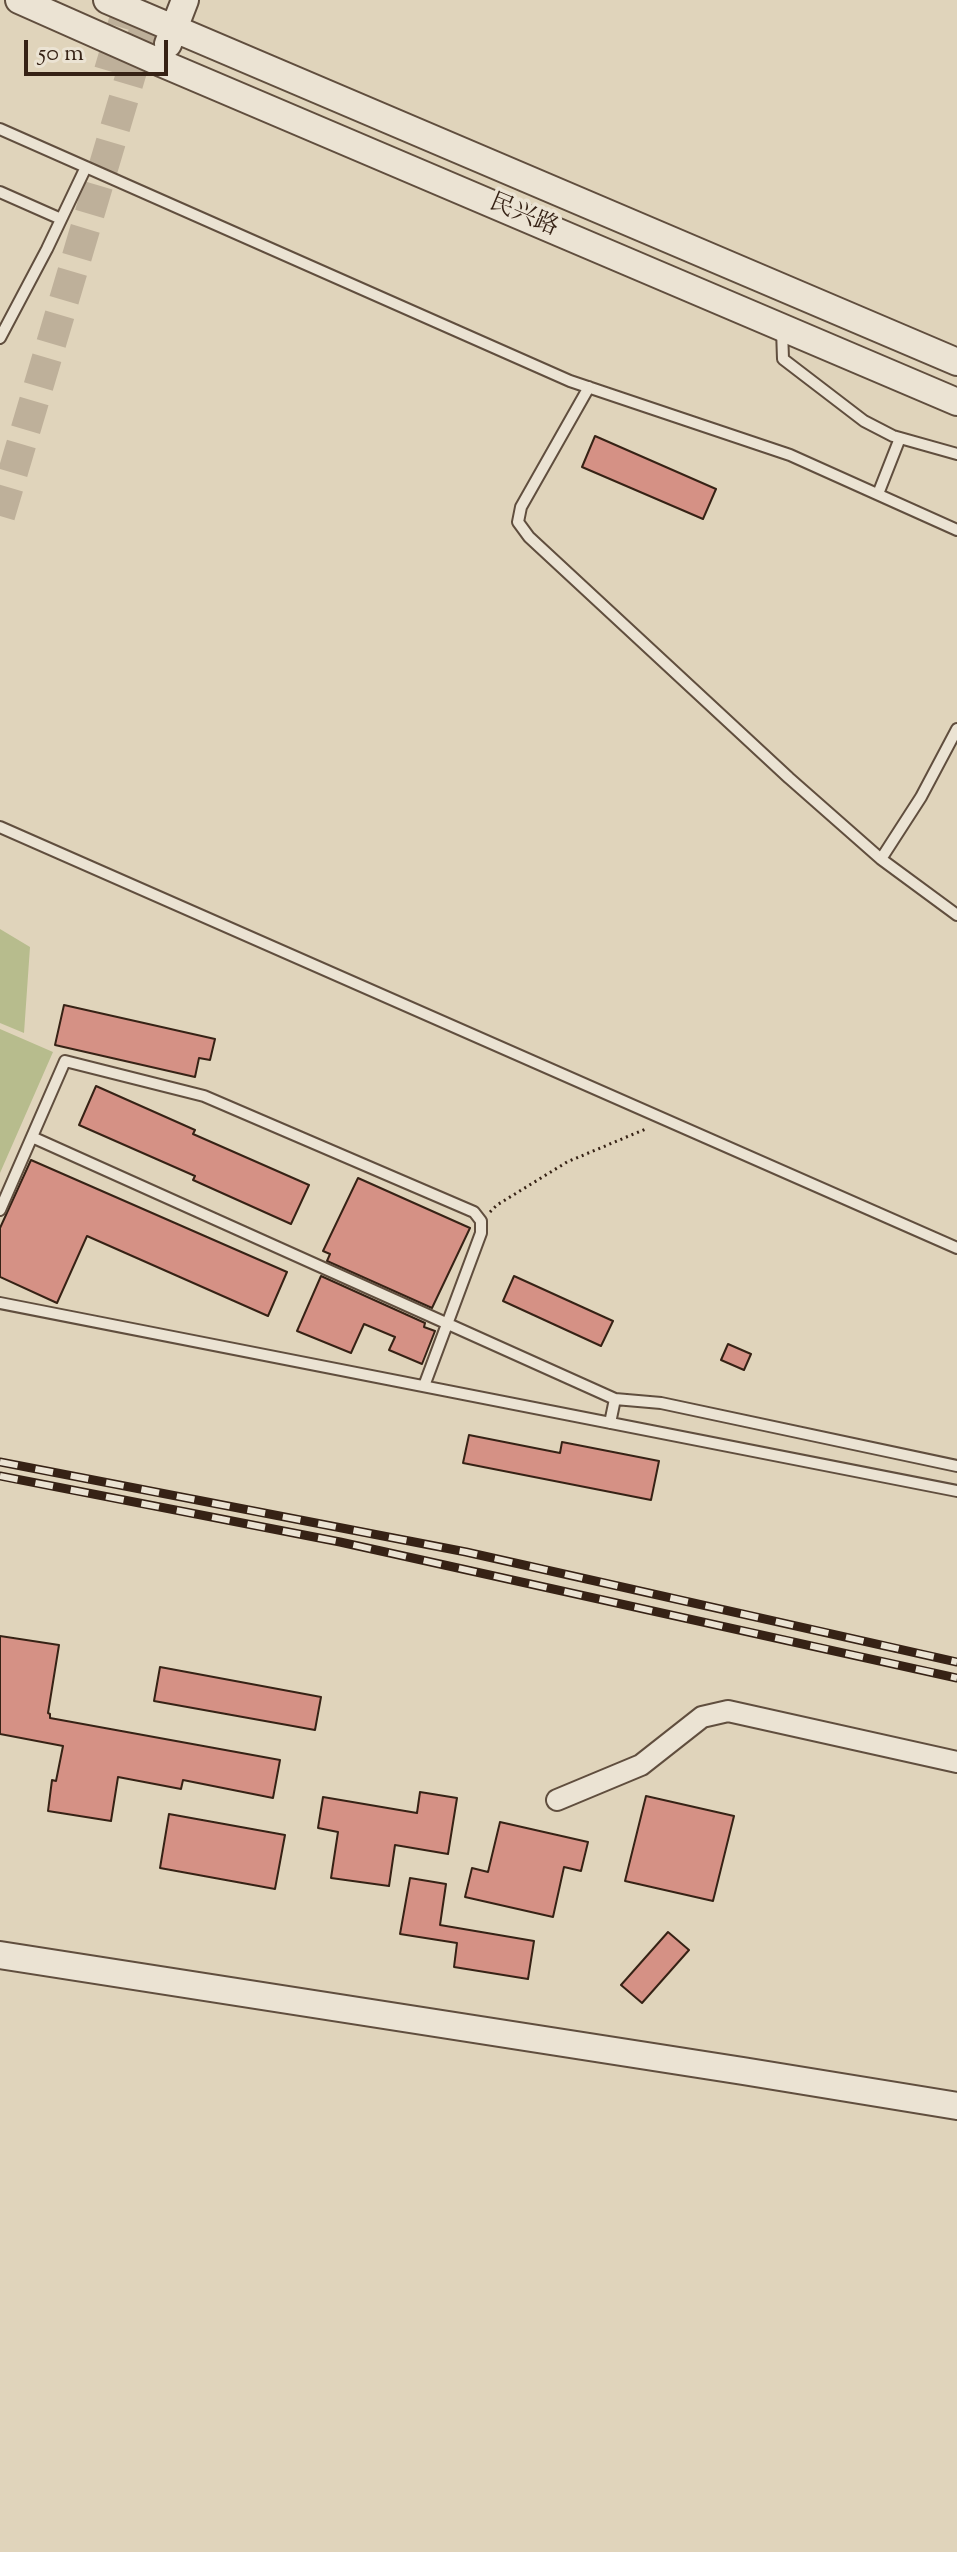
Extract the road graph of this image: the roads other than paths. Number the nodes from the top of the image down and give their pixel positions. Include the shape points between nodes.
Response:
1 (19, 0) edge
2 (104, 0) edge
3 (185, 0) edge
4 (174, 29) junction
5 (89, 30) junction
6 (161, 63) junction
7 (0, 129) edge
8 (86, 167) junction
9 (0, 192) edge
10 (61, 219) junction
11 (782, 327) junction
12 (0, 338) edge
13 (957, 362) edge
14 (589, 387) junction
15 (957, 402) edge
16 (900, 438) junction
17 (957, 454) edge
18 (878, 494) junction
19 (957, 530) edge
20 (957, 729) edge
21 (0, 827) edge
22 (881, 859) junction
23 (957, 915) edge
24 (32, 1137) junction
25 (0, 1210) edge
26 (957, 1248) edge
27 (0, 1303) edge
28 (445, 1325) junction
29 (424, 1386) junction
30 (615, 1399) junction
31 (610, 1423) junction
32 (957, 1466) edge
33 (957, 1491) edge
34 (957, 1762) edge
35 (557, 1800) dead end
36 (0, 1955) edge
37 (957, 2106) edge

1 - 5 street, 民兴路
2 - 4 street, 民兴路
2 - 5 street
3 - 4 street
4 - 6 street
4 - 13 street, 民兴路
5 - 6 street, 民兴路
6 - 11 street, 民兴路
7 - 8 lane
8 - 10 lane
8 - 14 lane
9 - 10 lane
10 - 12 lane
11 - 15 street, 民兴路
11 - 16 lane via 783,359 864,421
14 - 18 lane via 790,455
14 - 22 lane via 521,507 518,522
16 - 17 lane
16 - 18 lane
18 - 19 lane
20 - 22 lane
21 - 26 lane
22 - 23 lane
24 - 25 lane
24 - 28 lane
24 - 28 lane via 65,1061 204,1096 474,1212 481,1233
27 - 29 lane
28 - 29 lane
28 - 30 lane
29 - 31 lane
30 - 31 lane
30 - 32 lane via 661,1403
31 - 33 lane
34 - 35 street via 728,1711 702,1717 641,1765
36 - 37 street

